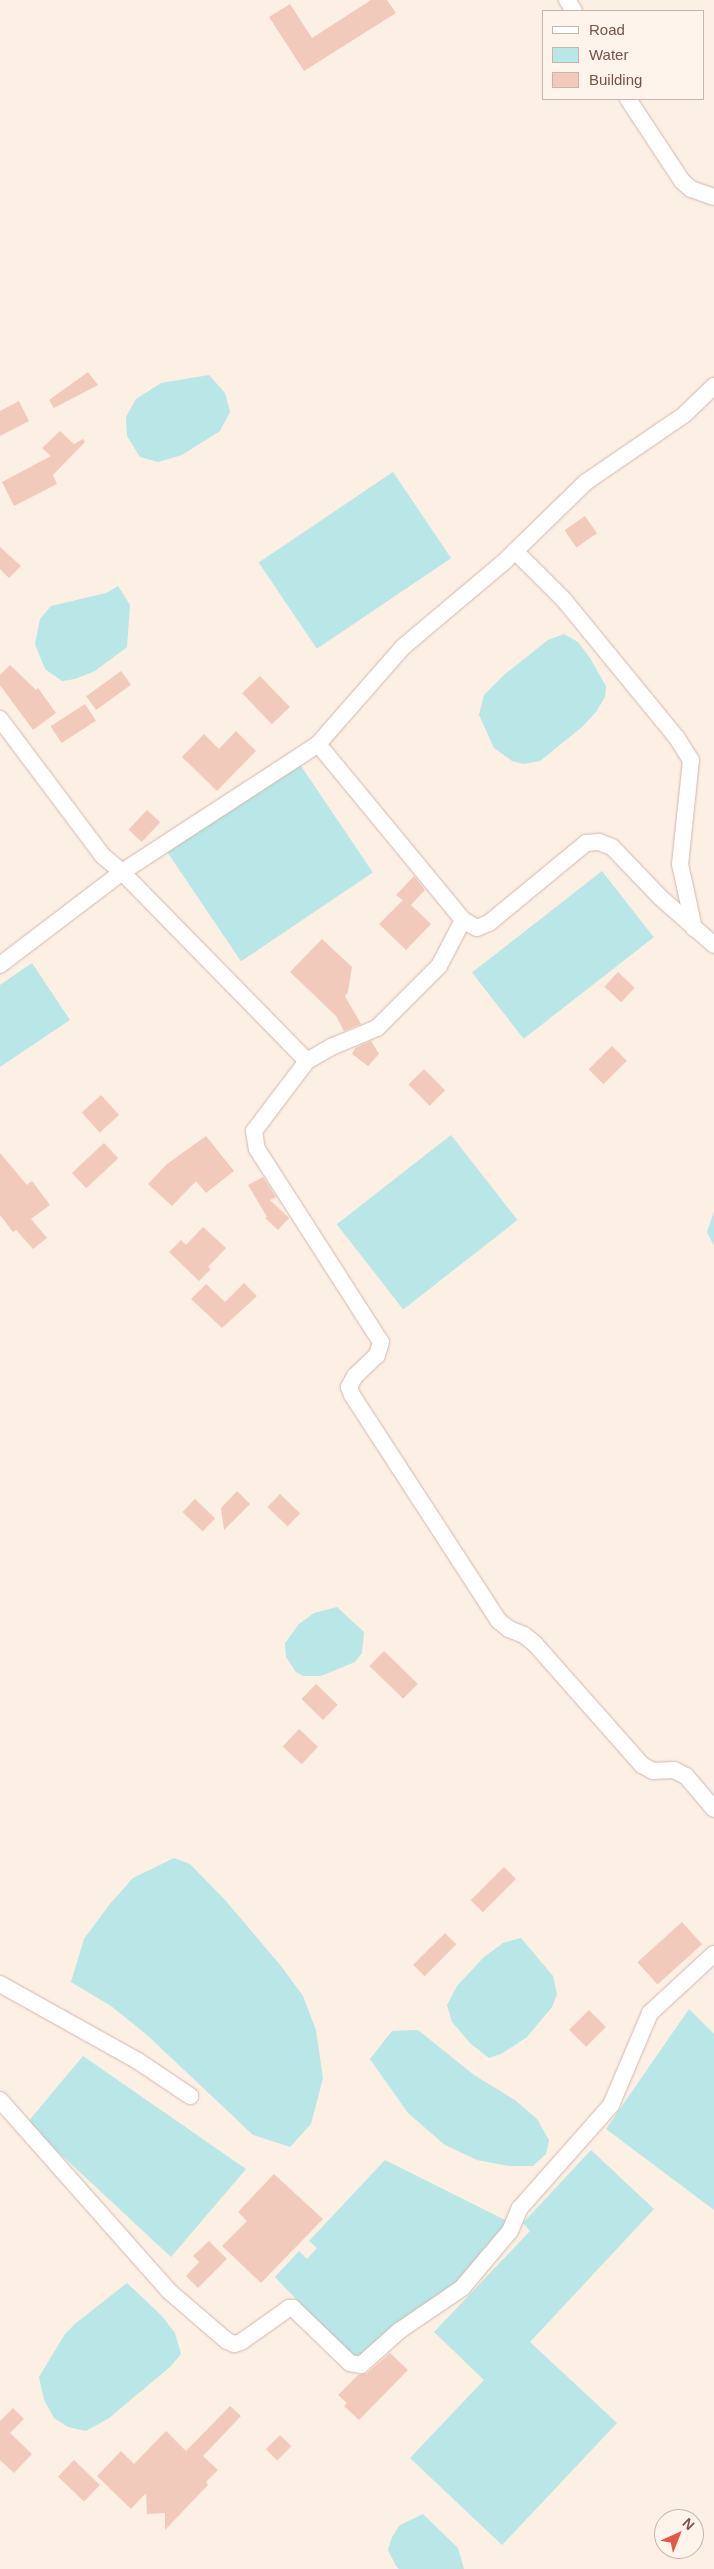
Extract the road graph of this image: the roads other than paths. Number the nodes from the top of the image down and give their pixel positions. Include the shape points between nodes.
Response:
1 (629, 100) edge
2 (714, 197) edge
3 (714, 386) edge
4 (515, 551) junction
5 (0, 719) edge
6 (318, 744) junction
7 (122, 872) junction
8 (463, 920) junction
9 (694, 928) junction
10 (714, 945) edge
11 (0, 965) edge
12 (307, 1061) junction
13 (714, 1808) edge
14 (714, 1954) edge
15 (0, 1984) edge
16 (190, 2096) dead end
17 (0, 2100) edge

1 - 2 street via 682,181 691,189
3 - 4 street via 684,415 586,482
4 - 6 street via 403,647
4 - 9 street via 564,600 677,738 691,760 680,864
5 - 7 street via 103,856
6 - 7 street
6 - 8 street
7 - 11 street
7 - 12 street
8 - 9 street via 477,928 489,924 586,843 599,842 612,847
8 - 12 street via 438,966 377,1028
9 - 10 street
12 - 13 street via 254,1131 257,1149 381,1342 377,1355 355,1376 350,1387 352,1395 499,1621 534,1644 642,1765 653,1771 674,1770 686,1776
14 - 17 street via 650,2013 611,2105 520,2208 510,2231 462,2288 399,2331 361,2365 350,2363 293,2308 241,2342 227,2341 170,2292
15 - 16 street via 138,2062

